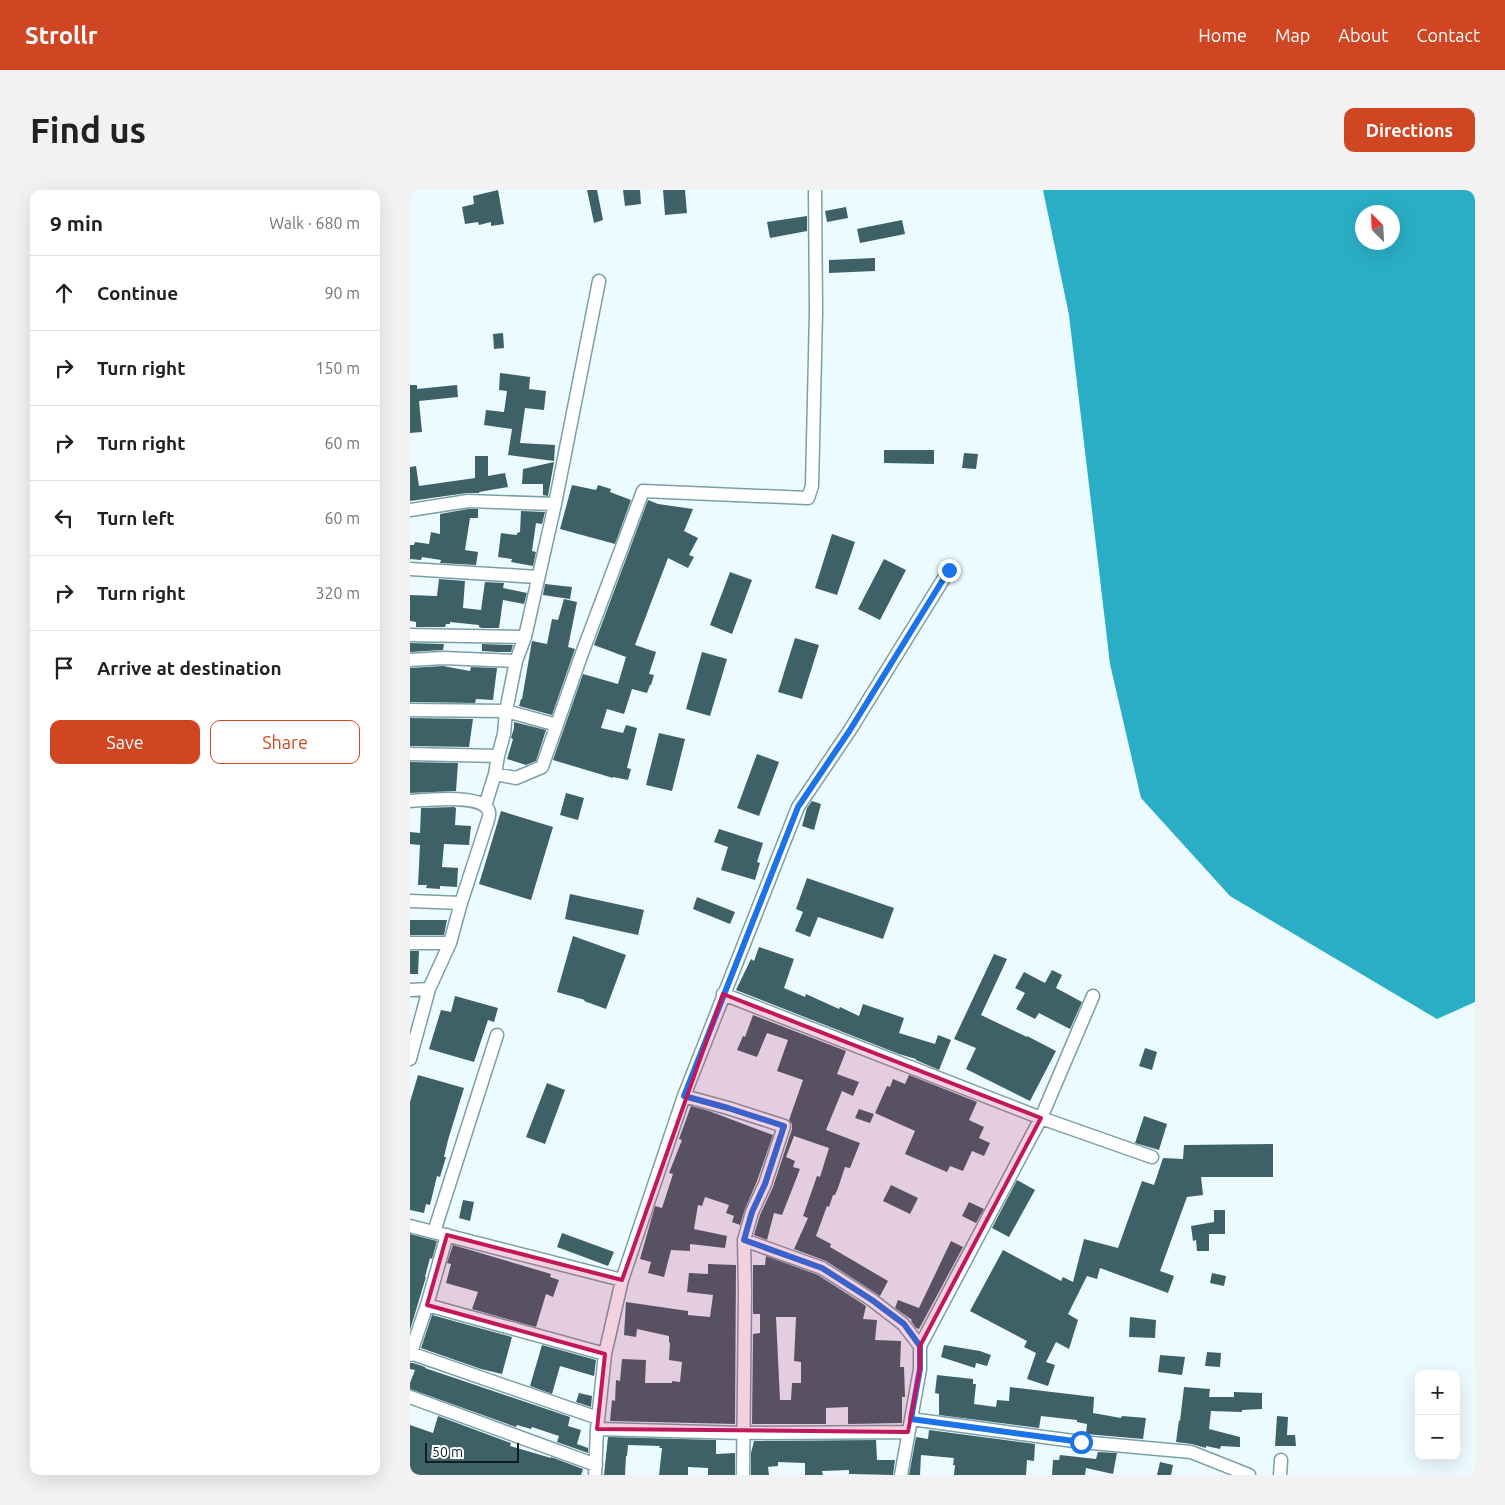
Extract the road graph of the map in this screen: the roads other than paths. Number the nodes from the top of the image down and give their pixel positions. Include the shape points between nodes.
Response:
1 (815, 190) edge
2 (598, 281) dead end
3 (555, 504) junction
4 (410, 510) edge
5 (410, 569) edge
6 (949, 570) dead end
7 (538, 577) junction
8 (410, 635) edge
9 (525, 637) junction
10 (410, 660) edge
11 (516, 661) junction
12 (410, 710) edge
13 (506, 711) junction
14 (557, 725) junction
15 (410, 754) edge
16 (498, 756) junction
17 (495, 774) junction
18 (410, 801) edge
19 (485, 806) junction
20 (410, 901) edge
21 (461, 904) junction
22 (410, 943) edge
23 (450, 943) junction
24 (429, 989) junction
25 (410, 990) edge
26 (723, 994) junction
27 (1093, 996) dead end
28 (497, 1035) dead end
29 (410, 1059) edge
30 (684, 1096) junction
31 (1041, 1118) junction
32 (1152, 1157) dead end
33 (410, 1226) edge
34 (434, 1232) junction
35 (447, 1235) junction
36 (744, 1240) junction
37 (622, 1280) junction
38 (427, 1305) junction
39 (920, 1346) junction
40 (410, 1354) edge
41 (605, 1354) junction
42 (410, 1396) edge
43 (597, 1423) junction
44 (909, 1426) junction
45 (744, 1433) junction
46 (1281, 1460) dead end
47 (595, 1470) edge
48 (1236, 1473) edge
49 (743, 1475) edge
50 (901, 1475) edge
51 (1249, 1475) edge
52 (1280, 1475) edge

1 - 14 street via 816,312 812,486 808,498 644,491
2 - 3 street
3 - 4 street via 468,501
3 - 7 street
5 - 7 street
6 - 26 street via 798,807
7 - 9 street
8 - 9 street
9 - 11 street
10 - 11 street
11 - 13 street
12 - 13 street
13 - 14 street
13 - 16 street
14 - 17 street via 542,767 516,778
15 - 16 street
16 - 17 street
17 - 19 street
18 - 19 street via 447,798 479,802
19 - 21 street via 489,810 487,824
20 - 21 street
21 - 23 street
22 - 23 street
23 - 24 street
24 - 25 street
24 - 29 street
26 - 30 street
26 - 31 street
27 - 31 street
28 - 34 street
30 - 36 street via 784,1126
30 - 37 street
31 - 32 street
31 - 39 street
33 - 34 street
34 - 35 street
35 - 37 street
35 - 38 street
36 - 39 street via 822,1268 904,1324
36 - 45 street
37 - 41 street
38 - 40 street
38 - 41 street
39 - 44 street via 920,1369
40 - 43 street
41 - 43 street
42 - 47 street
43 - 45 street
43 - 47 street
44 - 45 street
44 - 48 street via 1191,1452
44 - 50 street
45 - 49 street
46 - 52 street
48 - 51 street

